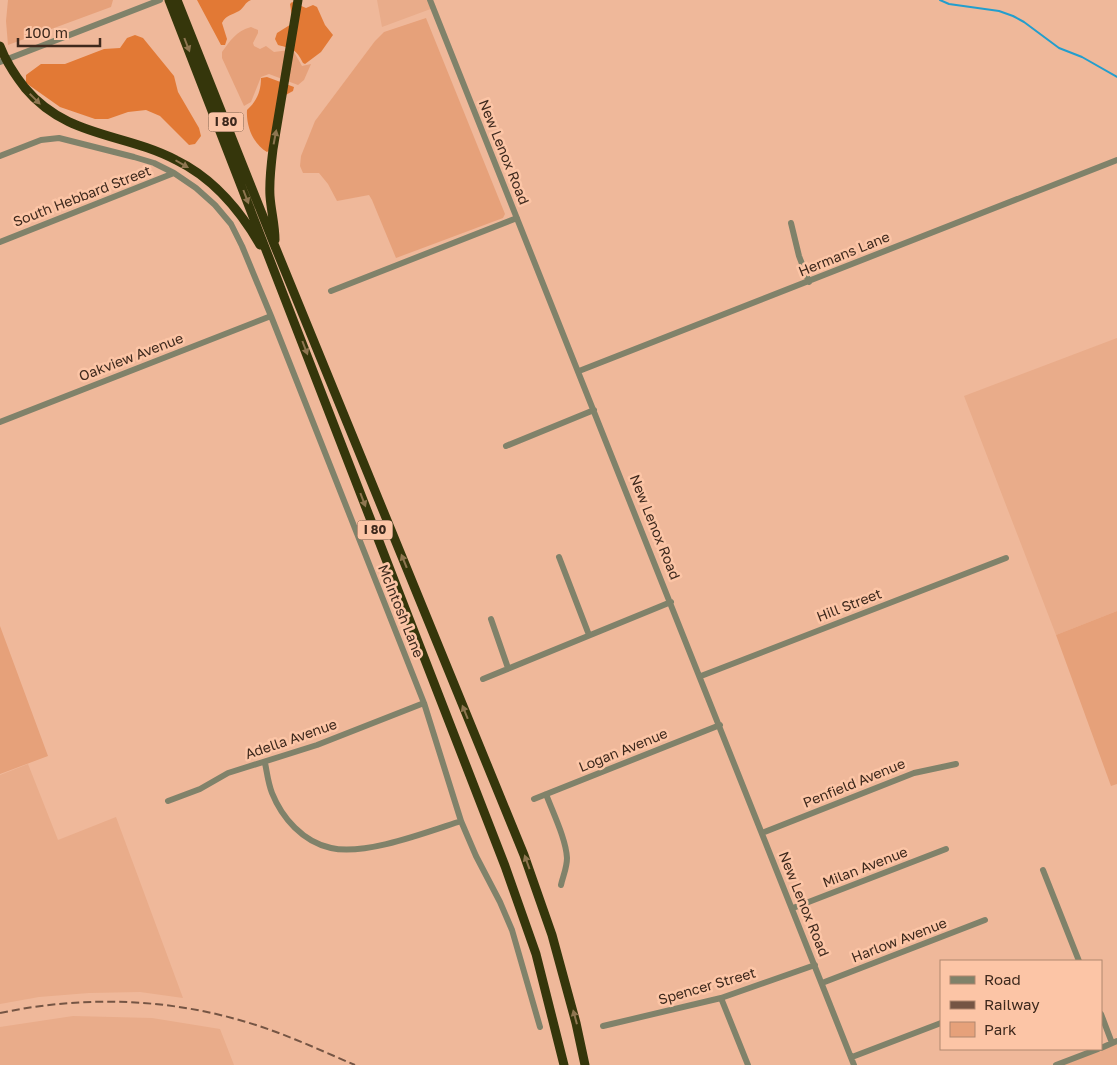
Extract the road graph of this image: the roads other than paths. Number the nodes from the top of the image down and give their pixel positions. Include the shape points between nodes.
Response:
1 (160, 0) edge
2 (169, 0) edge
3 (178, 0) edge
4 (298, 0) edge
5 (430, 0) edge
6 (0, 46) edge
7 (3, 62) edge
8 (0, 156) edge
9 (1117, 160) edge
10 (174, 173) junction
11 (517, 218) junction
12 (791, 223) dead end
13 (0, 242) edge
14 (274, 244) junction
15 (276, 274) junction
16 (809, 282) junction
17 (331, 291) dead end
18 (271, 316) junction
19 (579, 371) junction
20 (594, 410) junction
21 (0, 422) edge
22 (506, 446) dead end
23 (559, 558) dead end
24 (1006, 558) dead end
25 (671, 602) junction
26 (491, 619) dead end
27 (589, 635) junction
28 (508, 668) junction
29 (701, 676) junction
30 (483, 678) dead end
31 (424, 703) junction
32 (720, 725) junction
33 (265, 763) junction
34 (956, 764) dead end
35 (546, 794) junction
36 (534, 798) dead end
37 (168, 801) dead end
38 (461, 821) junction
39 (762, 833) junction
40 (946, 849) dead end
41 (1043, 870) dead end
42 (561, 885) dead end
43 (793, 908) junction
44 (985, 920) dead end
45 (1080, 960) edge
46 (815, 965) junction
47 (822, 983) junction
48 (721, 998) junction
49 (1102, 1016) edge
50 (940, 1023) edge
51 (603, 1026) dead end
52 (540, 1027) dead end
53 (1115, 1042) edge
54 (1102, 1047) edge
55 (1094, 1050) edge
56 (852, 1057) junction
57 (564, 1065) edge
58 (586, 1065) edge
59 (748, 1065) edge
60 (854, 1065) edge
61 (1056, 1065) edge

1 - 7 street
2 -> 15 highway, I 80
3 - 14 highway, I 80
14 -> 4 highway via 270,174
5 - 11 street, New Lenox Road
6 - 7 highway
7 -> 15 highway via 34,98 62,120 158,151 197,172 219,190 247,222
8 - 10 street, McIntosh Lane via 41,140 59,138 154,163
9 - 16 street, Hermans Lane
10 - 13 street, South Hebbard Street
10 - 18 street, McIntosh Lane via 215,205 230,224
11 - 17 street
11 - 19 street, New Lenox Road
12 - 16 street
58 -> 14 highway, I 80 via 552,935 524,854
15 -> 57 highway, I 80 via 505,866 536,954
16 - 19 street, Hermans Lane
18 - 21 street, Oakview Avenue
18 - 31 street, McIntosh Lane
19 - 20 street, New Lenox Road
20 - 22 street
20 - 25 street, New Lenox Road
23 - 27 street
24 - 29 street, Hill Street
25 - 27 street
25 - 29 street, New Lenox Road
26 - 28 street
27 - 28 street
28 - 30 street
29 - 32 street, New Lenox Road
31 - 33 street, Adella Avenue
31 - 38 street, McIntosh Lane
32 - 35 street, Logan Avenue
32 - 39 street, New Lenox Road
33 - 37 street, Adella Avenue via 228,773 200,789
33 - 38 street via 271,792 285,818 307,838 331,848 358,848 402,840
34 - 39 street, Penfield Avenue via 914,773
35 - 36 street, Logan Avenue
35 - 42 street via 567,857
38 - 52 street, McIntosh Lane via 512,930
39 - 43 street, New Lenox Road
40 - 43 street, Milan Avenue
41 - 45 street
43 - 46 street, New Lenox Road
44 - 47 street, Harlow Avenue
46 - 47 street, New Lenox Road
46 - 48 street, Spencer Street
47 - 56 street, New Lenox Road
48 - 51 street, Spencer Street
48 - 59 street
49 - 53 street
50 - 56 street
53 - 54 street
55 - 61 street
56 - 60 street, New Lenox Road

